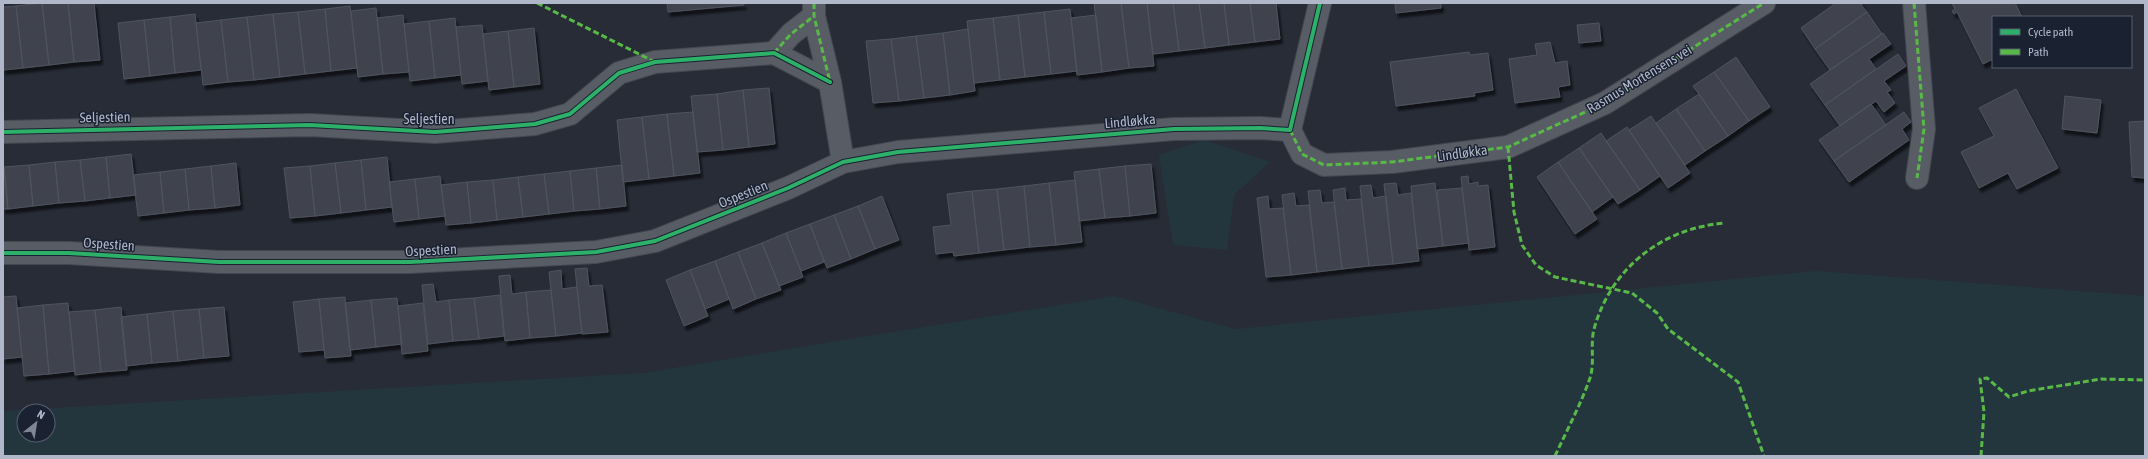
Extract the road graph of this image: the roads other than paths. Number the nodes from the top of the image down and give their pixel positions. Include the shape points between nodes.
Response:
1 (1320, 3) edge
2 (1764, 3) edge
3 (1914, 3) edge
4 (814, 9) edge
5 (774, 53) junction
6 (830, 82) junction
7 (1290, 130) junction
8 (3, 132) edge
9 (1508, 147) joint
10 (843, 162) junction
11 (1917, 178) dead end
12 (3, 253) edge

1 - 7 street
2 - 9 street, Rasmus Mortensens vei via 1605,103
3 - 11 street via 1924,129
4 - 5 street
4 - 6 street
5 - 6 street
5 - 8 street, Seljestien via 655,62 619,73 570,114 535,124 435,132 310,124 41,129
6 - 10 street
7 - 9 street, Lindløkka via 1302,154 1324,165 1392,162
7 - 10 street, Lindløkka via 1174,129 898,152
10 - 12 street, Ospestien via 788,188 654,241 596,252 410,262 219,262 69,253

